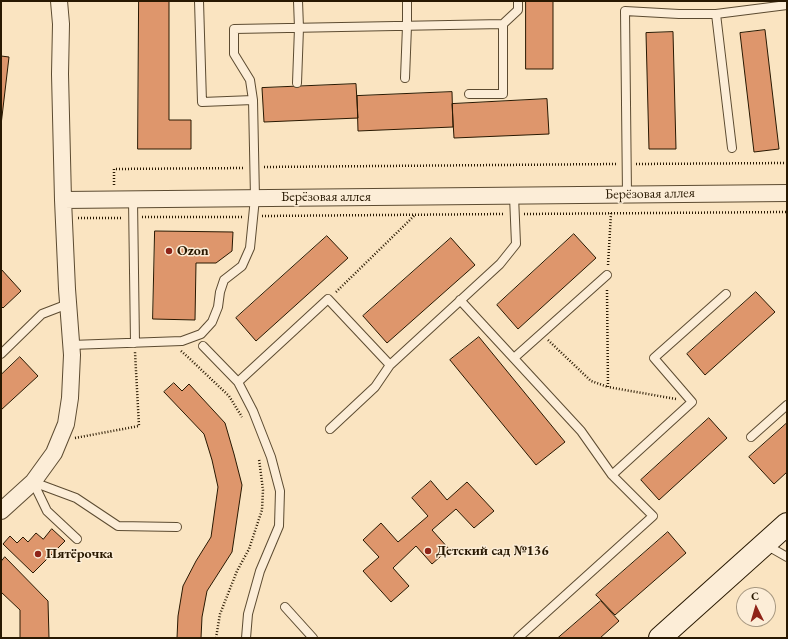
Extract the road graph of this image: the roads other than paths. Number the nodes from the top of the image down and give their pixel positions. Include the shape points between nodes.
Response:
1 (59, 1) edge
2 (199, 1) edge
3 (298, 1) edge
4 (407, 1) edge
5 (518, 1) edge
6 (787, 5) edge
7 (716, 14) junction
8 (503, 24) junction
9 (407, 26) junction
10 (299, 28) junction
11 (405, 78) dead end
12 (298, 83) dead end
13 (468, 94) dead end
14 (253, 100) junction
15 (732, 148) dead end
16 (787, 193) edge
17 (627, 194) junction
18 (514, 196) junction
19 (255, 198) junction
20 (63, 200) junction
21 (133, 200) junction
22 (607, 275) road end
23 (726, 294) dead end
24 (460, 300) junction
25 (68, 304) junction
26 (135, 343) junction
27 (71, 345) junction
28 (203, 346) dead end
29 (1, 354) edge
30 (514, 358) junction
31 (390, 365) junction
32 (238, 382) junction
33 (787, 405) edge
34 (330, 429) dead end
35 (751, 437) dead end
36 (612, 475) junction
37 (33, 482) junction
38 (1, 511) edge
39 (787, 524) edge
40 (177, 527) dead end
41 (77, 539) dead end
42 (763, 545) junction
43 (787, 557) edge
44 (285, 607) dead end
45 (246, 638) edge
46 (313, 638) edge
47 (518, 638) edge
48 (660, 638) edge

1 - 20 street
2 - 14 lane via 202,102
3 - 10 lane
4 - 9 lane
5 - 8 lane via 518,10
6 - 7 lane
7 - 15 lane
7 - 17 lane via 624,11
8 - 9 lane
8 - 13 lane via 503,94
9 - 10 lane
9 - 11 lane
10 - 12 lane
10 - 14 lane via 234,30 234,54 250,80
14 - 19 lane
16 - 17 street, Берёзовая аллея
17 - 18 street, Берёзовая аллея
18 - 19 street, Берёзовая аллея
18 - 24 lane via 516,244 500,264
19 - 21 street, Берёзовая аллея
19 - 26 lane via 250,248 242,266 224,280 212,322 201,334 182,340
20 - 21 street, Берёзовая аллея
20 - 25 street
21 - 26 lane
22 - 30 lane
23 - 36 lane via 654,358 692,402
24 - 30 lane
24 - 31 lane
25 - 27 street
25 - 29 lane via 42,314
26 - 27 lane
27 - 37 street via 70,398 66,424 54,453
28 - 32 lane
30 - 36 lane via 582,431
31 - 32 lane via 328,299
31 - 34 lane via 375,387
32 - 45 lane via 254,411 280,491 279,526 260,572 248,614
33 - 35 lane
36 - 47 lane via 654,516
37 - 38 street
37 - 40 lane via 76,498 118,526
37 - 41 lane via 47,511
39 - 42 main road
42 - 43 lane
42 - 48 main road
44 - 46 lane

